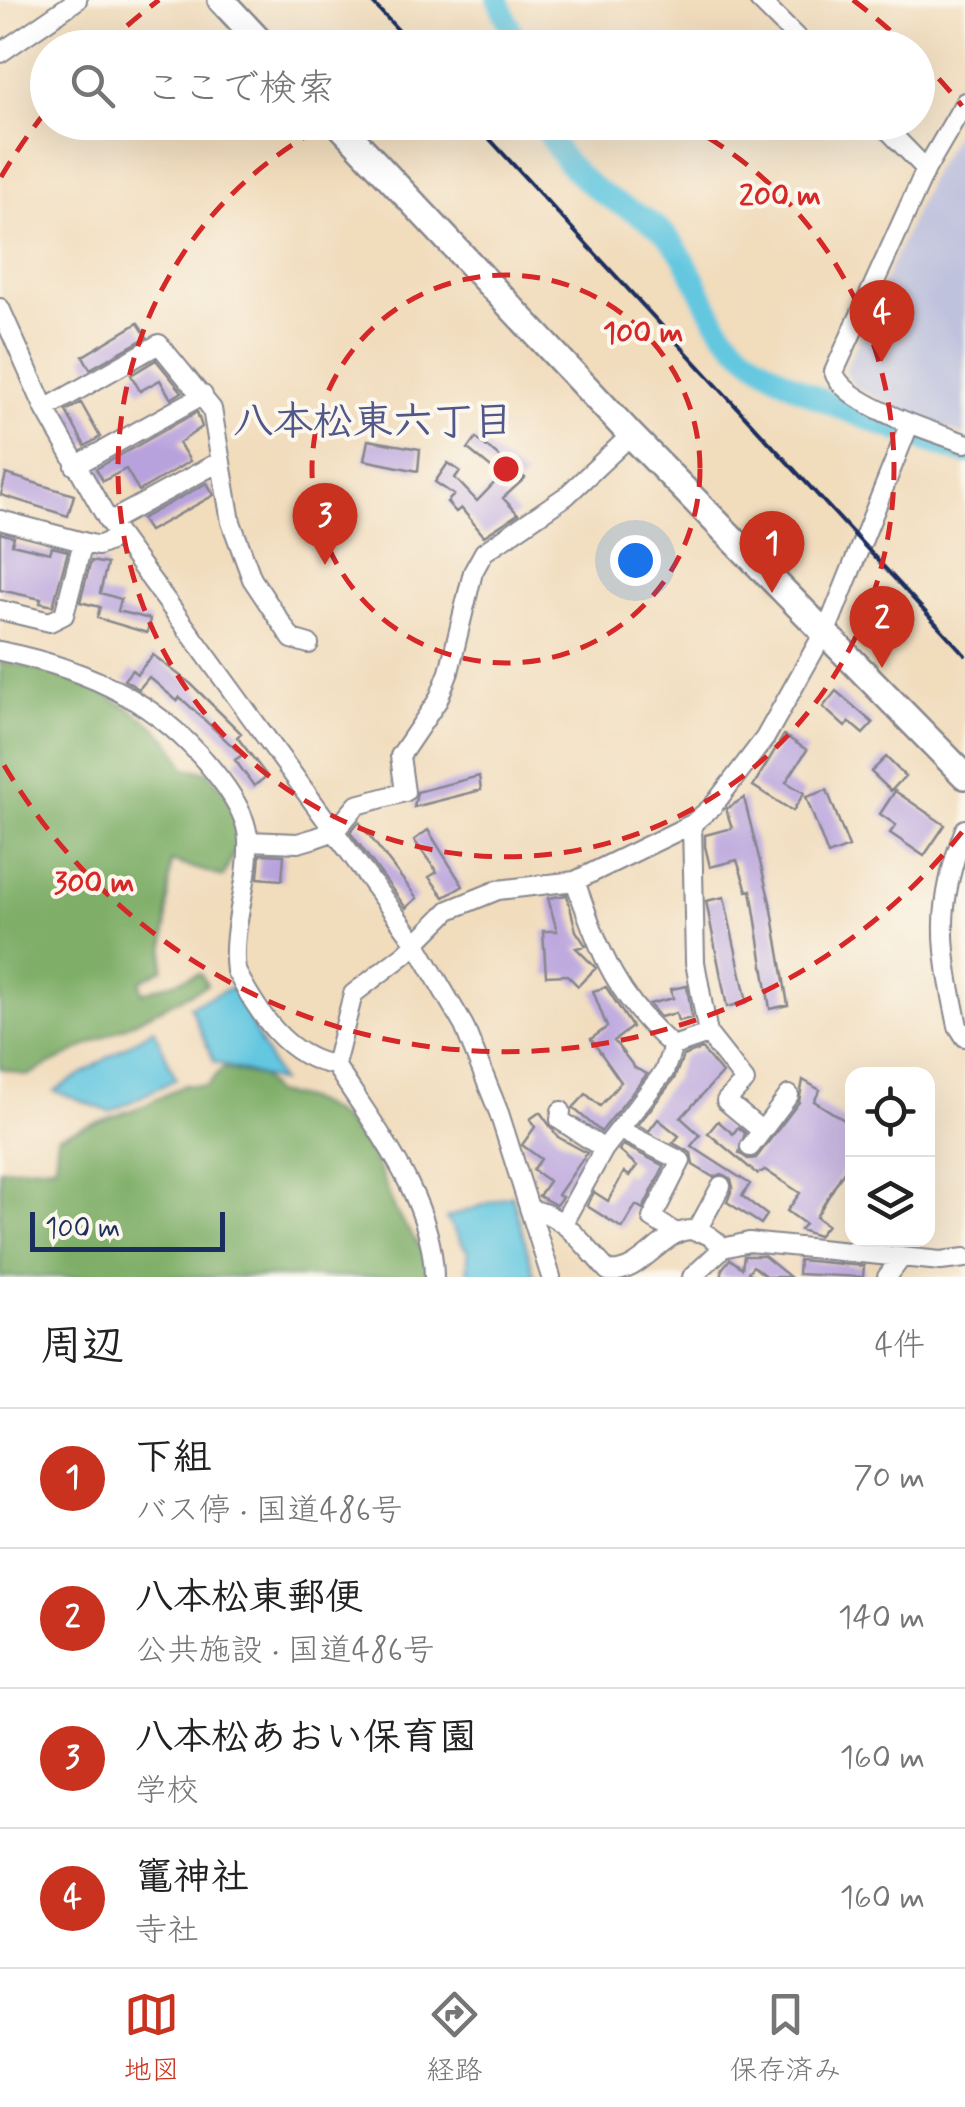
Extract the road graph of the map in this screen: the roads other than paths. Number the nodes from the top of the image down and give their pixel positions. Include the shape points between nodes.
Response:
1 (77, 0) edge
2 (221, 0) edge
3 (759, 0) edge
4 (33, 30) edge
5 (249, 30) edge
6 (790, 30) edge
7 (30, 32) edge
8 (0, 53) edge
9 (965, 102) edge
10 (354, 140) edge
11 (898, 140) edge
12 (926, 169) junction
13 (0, 308) edge
14 (203, 396) junction
15 (45, 409) junction
16 (907, 431) junction
17 (631, 436) junction
18 (965, 444) edge
19 (219, 462) junction
20 (75, 466) junction
21 (0, 520) edge
22 (114, 529) junction
23 (83, 542) junction
24 (0, 610) edge
25 (822, 630) junction
26 (309, 644) dead end
27 (0, 650) edge
28 (965, 776) edge
29 (692, 824) junction
30 (965, 829) edge
31 (335, 831) junction
32 (248, 842) junction
33 (575, 882) junction
34 (415, 942) junction
35 (708, 1034) junction
36 (965, 1037) edge
37 (673, 1046) junction
38 (335, 1065) junction
39 (788, 1095) dead end
40 (561, 1111) dead end
41 (620, 1130) junction
42 (762, 1131) junction
43 (750, 1147) dead end
44 (604, 1149) junction
45 (721, 1186) dead end
46 (530, 1210) junction
47 (563, 1223) junction
48 (696, 1232) junction
49 (676, 1233) junction
50 (723, 1248) junction
51 (902, 1257) junction
52 (965, 1258) edge
53 (434, 1277) edge
54 (550, 1277) edge
55 (692, 1277) edge
56 (886, 1277) edge

1 - 4 street
2 - 5 highway
3 - 6 street
7 - 8 street
9 - 12 street
10 - 17 highway
11 - 12 street
12 - 16 street via 834,372 846,389
13 - 15 street
14 - 15 street via 159,344
14 - 19 street via 212,409
14 - 20 street
15 - 20 street
16 - 18 street
16 - 25 street via 857,561
17 - 25 highway
17 - 31 street via 566,496 484,552 444,686 400,756 405,792 357,805
19 - 22 street
19 - 26 street via 252,578 292,639
20 - 22 street
21 - 23 street
22 - 23 street via 98,546
22 - 31 street
23 - 24 street via 64,616 50,622
25 - 28 highway
25 - 29 street via 746,766
27 - 32 street via 62,668 151,708 230,792
29 - 33 street
29 - 35 street via 695,962
30 - 36 street via 949,870 941,930
31 - 32 street via 298,843
31 - 34 street
32 - 38 street via 236,971 296,1054
33 - 34 street via 475,895
33 - 37 street via 608,970 640,1018
34 - 38 street via 354,994
34 - 46 street via 464,1026
35 - 37 street
35 - 42 street via 745,1081 726,1100
37 - 41 street via 664,1072
38 - 53 street via 399,1165 430,1240
39 - 42 street
40 - 44 street via 560,1120
41 - 44 street
41 - 49 street via 680,1161 652,1218
42 - 43 street
44 - 47 street
45 - 48 street
46 - 47 street
46 - 54 street
47 - 49 street via 617,1274
48 - 49 street
48 - 50 street
50 - 51 street via 749,1242
50 - 55 street
51 - 52 street
51 - 56 street

